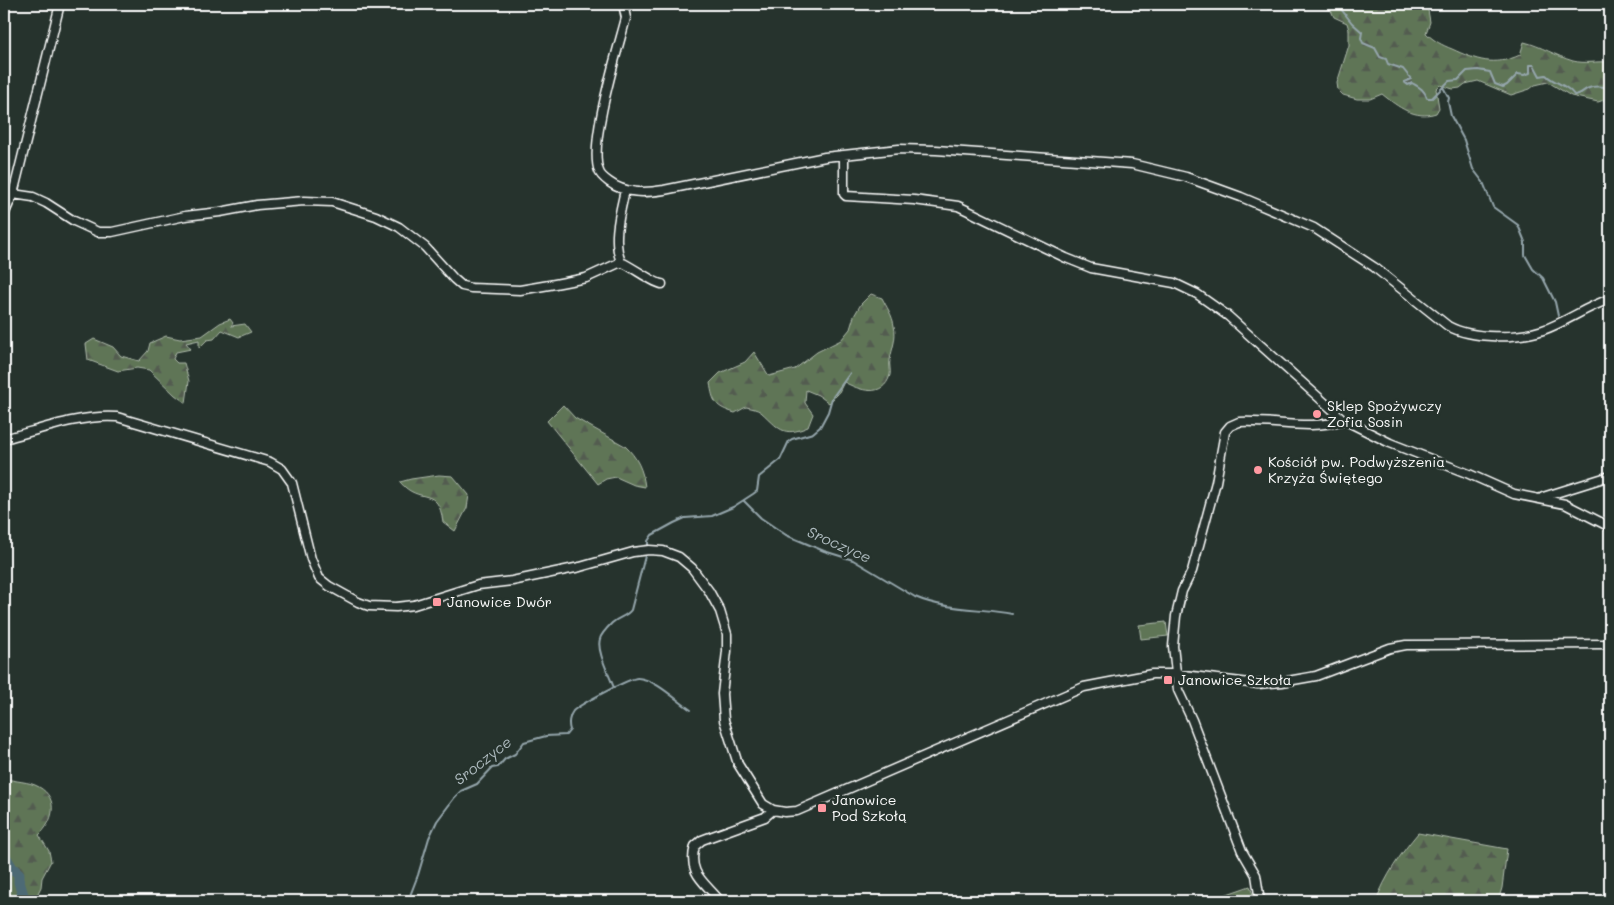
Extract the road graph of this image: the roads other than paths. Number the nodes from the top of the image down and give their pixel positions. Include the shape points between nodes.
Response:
1 (60, 4) edge
2 (623, 4) edge
3 (844, 155) junction
4 (625, 190) junction
5 (13, 194) junction
6 (4, 215) edge
7 (621, 262) junction
8 (662, 284) dead end
9 (1610, 299) edge
10 (1344, 420) junction
11 (4, 439) edge
12 (1610, 476) edge
13 (1541, 498) junction
14 (1610, 527) edge
15 (1610, 644) edge
16 (1176, 674) junction
17 (773, 810) junction
18 (720, 901) edge
19 (1260, 901) edge

1 - 5 street
2 - 4 street via 626,18 599,127 596,161 599,173
3 - 4 street via 664,190
3 - 9 street via 899,149 985,153 1132,164 1186,177 1314,228 1379,271 1448,326 1461,332 1497,336 1534,333
3 - 10 street via 846,196 958,206 1091,268 1174,283 1197,294 1228,316
4 - 7 street via 618,228
5 - 6 street
5 - 7 street via 46,203 98,232 257,205 332,202 399,227 425,247 462,286 471,288 520,290 555,284 586,278
7 - 8 street
10 - 13 street via 1390,443 1514,494
10 - 16 street via 1317,426 1239,422 1225,432 1216,482 1176,616 1173,646
11 - 17 street via 106,416 270,462 282,469 292,483 311,559 319,578 369,606 414,605 478,585 570,569 633,552 663,551 678,558 692,568 720,611 727,634 722,694 730,743 750,784 764,804
12 - 13 street
13 - 14 street via 1565,504
15 - 16 street via 1406,645 1316,676 1258,684
16 - 17 street via 1152,674 1084,687 797,811
16 - 19 street via 1178,690 1242,851 1256,875
17 - 18 street via 765,817 710,837 695,846 693,868

